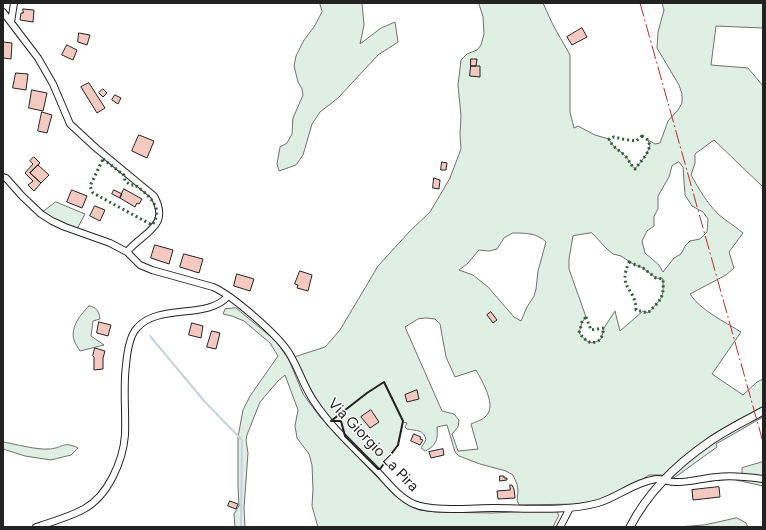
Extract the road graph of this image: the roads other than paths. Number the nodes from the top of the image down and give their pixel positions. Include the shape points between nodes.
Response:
1 (14, 3) edge
2 (3, 12) edge
3 (11, 22) junction
4 (3, 176) edge
5 (127, 252) junction
6 (228, 296) junction
7 (763, 411) edge
8 (763, 479) edge
9 (664, 481) junction
10 (570, 508) junction
11 (36, 527) edge
12 (560, 527) edge
13 (630, 527) edge

1 - 3 street
2 - 3 street
3 - 5 street via 38,58 53,84 70,124 154,196 159,205 160,213 154,227
4 - 5 street, Via Giorgio La Pira via 52,221
5 - 6 street, Via Giorgio La Pira via 144,267 213,287
6 - 10 street, Via Giorgio La Pira via 284,345 308,392 327,420 407,500 420,506 442,508
6 - 11 street via 223,302 212,307 156,317 142,323 136,329 132,337 124,379 124,436 116,469 96,501 84,509
7 - 9 street via 710,442 680,464
8 - 9 street, Via Giorgio La Pira via 736,475 677,483
9 - 10 street, Via Giorgio La Pira via 657,478 645,481 600,502
9 - 13 street via 638,512
10 - 12 street

